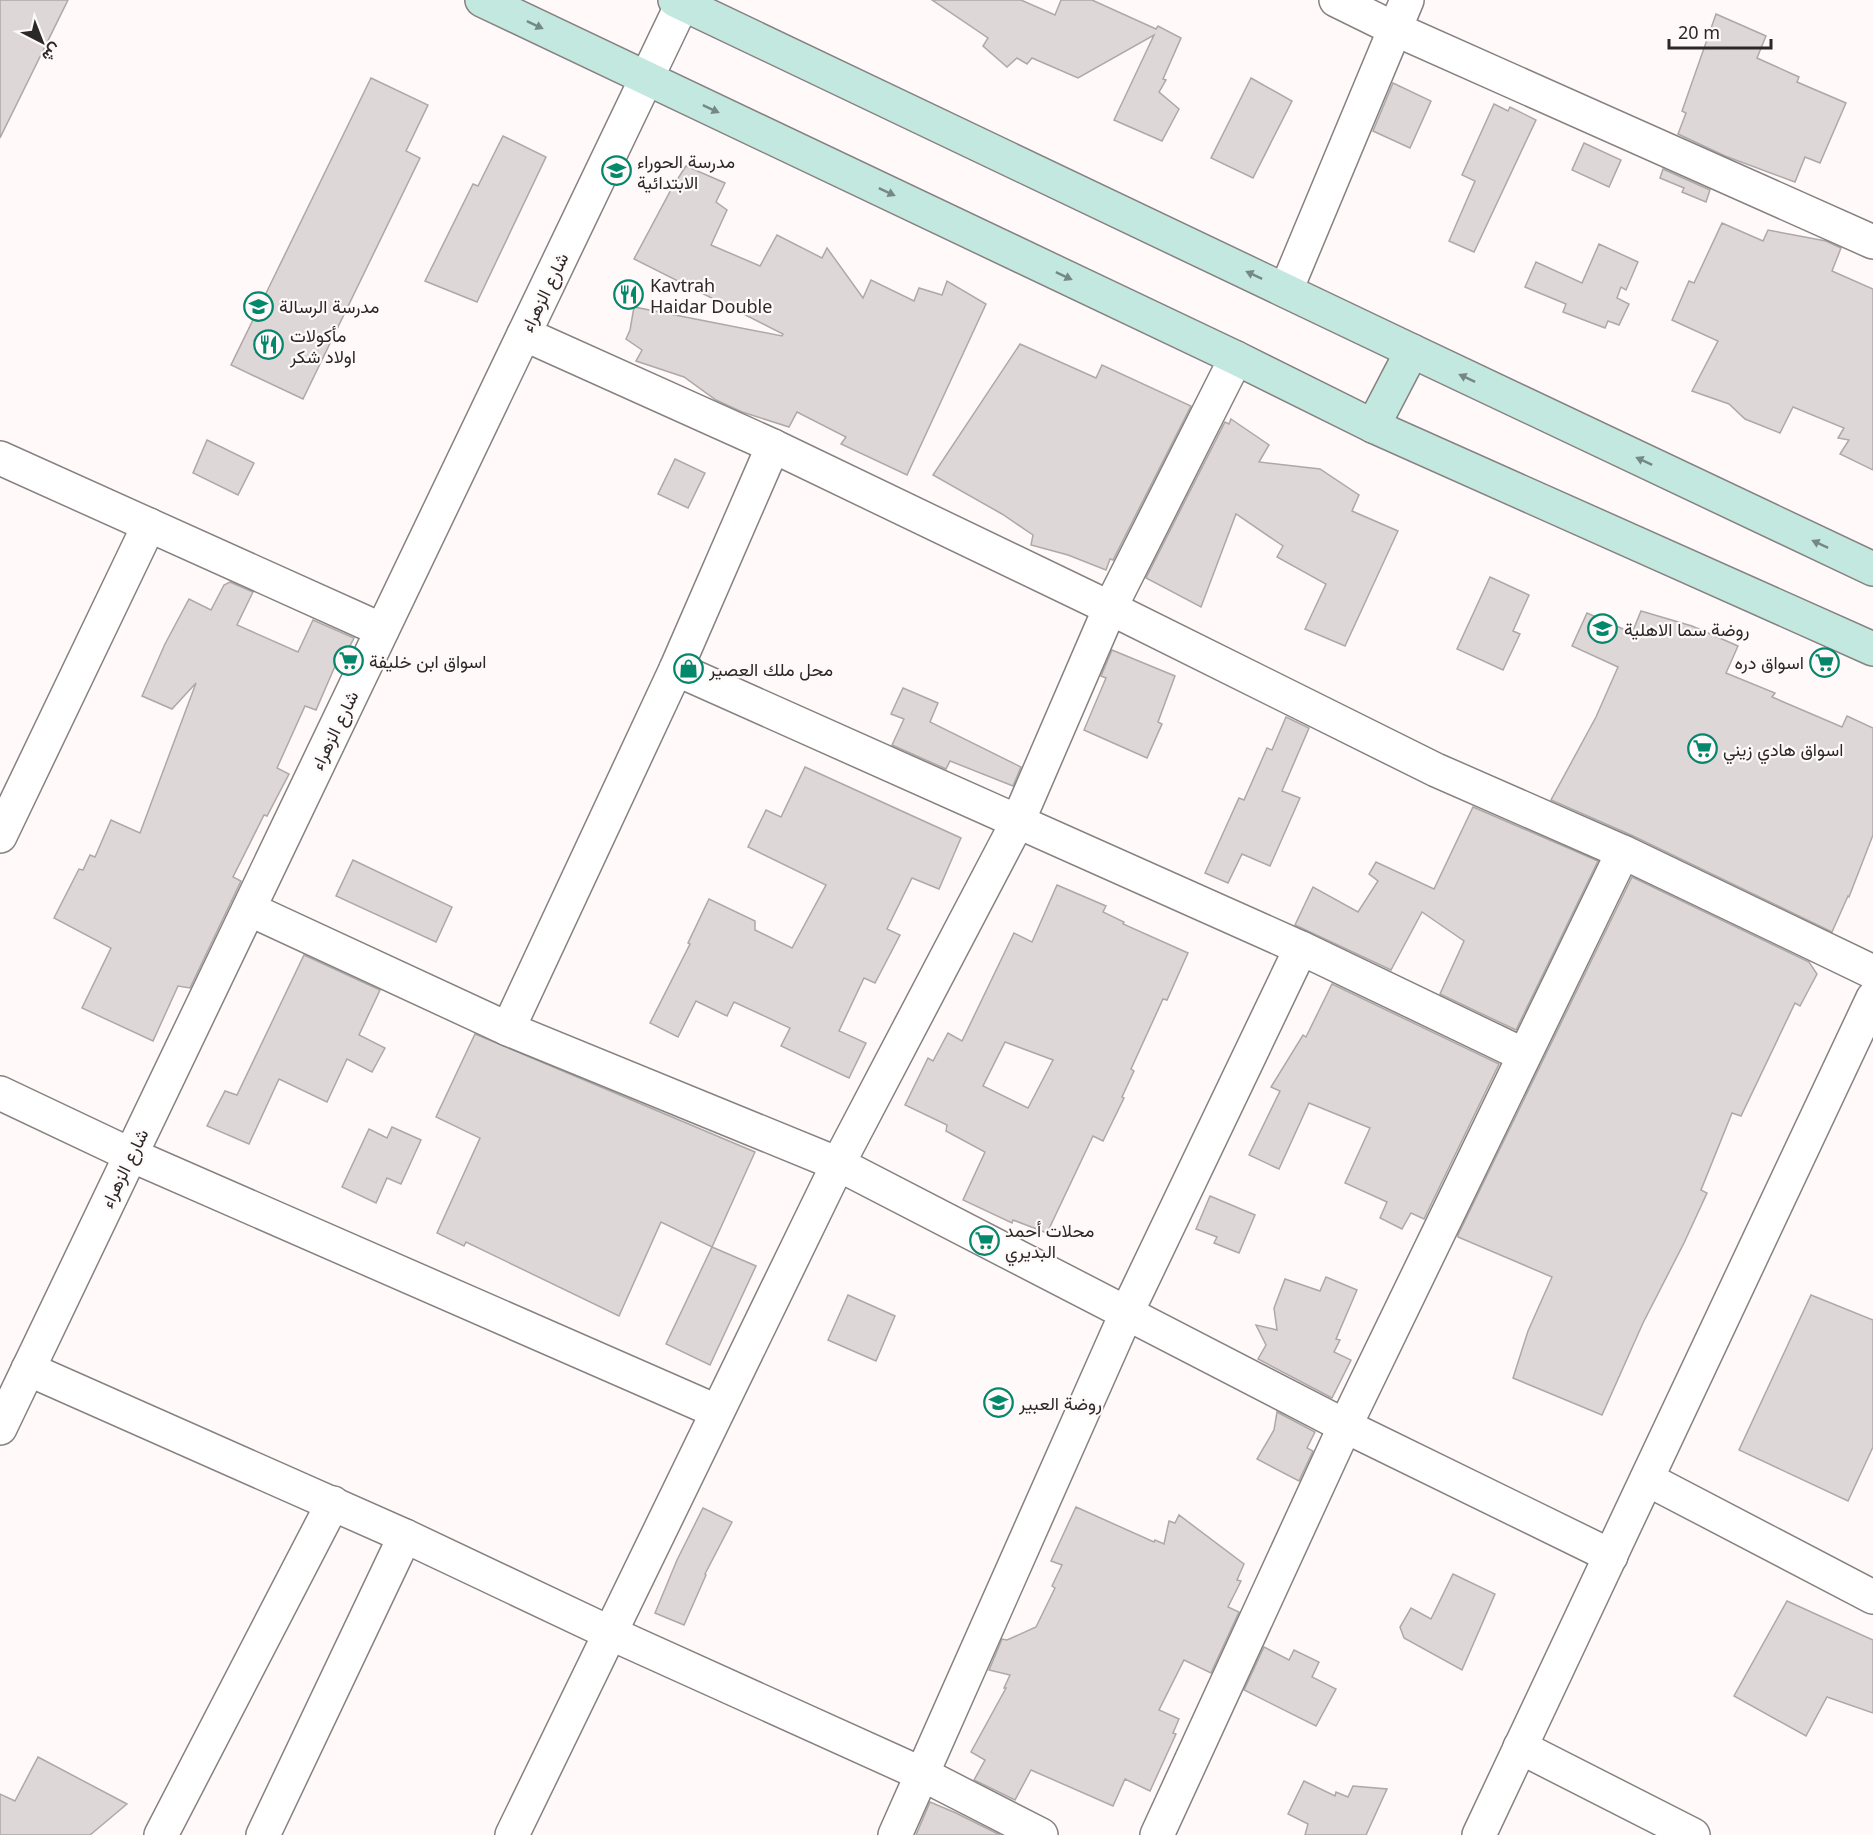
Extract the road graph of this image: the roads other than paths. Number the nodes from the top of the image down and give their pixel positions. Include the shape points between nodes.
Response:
1 (482, 0) edge
2 (1336, 0) edge
3 (680, 1) edge
4 (1401, 14) edge
5 (646, 78) junction
6 (1873, 242) edge
7 (1286, 290) junction
8 (524, 334) junction
9 (1412, 351) junction
10 (1236, 358) junction
11 (1373, 426) junction
12 (772, 446) junction
13 (0, 458) edge
14 (149, 525) junction
15 (1873, 569) edge
16 (1110, 608) junction
17 (382, 630) junction
18 (1873, 649) edge
19 (676, 669) junction
20 (1018, 820) junction
21 (0, 836) edge
22 (1623, 852) junction
23 (249, 909) junction
24 (1301, 948) junction
25 (1873, 972) edge
26 (1873, 998) edge
27 (508, 1029) junction
28 (1524, 1055) junction
29 (0, 1093) edge
30 (130, 1155) junction
31 (838, 1164) junction
32 (1127, 1312) junction
33 (15, 1382) edge
34 (716, 1411) junction
35 (1345, 1426) junction
36 (0, 1428) edge
37 (1647, 1479) junction
38 (333, 1503) junction
39 (405, 1536) junction
40 (1611, 1556) junction
41 (1873, 1597) edge
42 (610, 1633) junction
43 (1520, 1747) junction
44 (922, 1774) junction
45 (161, 1835) edge
46 (263, 1835) edge
47 (512, 1835) edge
48 (895, 1835) edge
49 (1041, 1835) edge
50 (1157, 1835) edge
51 (1479, 1835) edge
52 (1693, 1835) edge

1 -> 5 street
2 - 4 street
3 - 5 street, شارع الزهراء
7 -> 3 street
4 - 6 street
4 - 7 street
5 - 8 street, شارع الزهراء
5 -> 10 street
7 - 9 street
8 - 12 street
8 - 17 street, شارع الزهراء
9 - 11 street
15 -> 9 street
10 - 11 street
10 - 16 street
11 - 18 street
12 - 16 street
12 - 19 street
13 - 14 street
14 - 17 street
14 - 21 street
16 - 20 street
16 - 22 street via 1436,770
17 - 23 street, شارع الزهراء
19 - 20 street
19 - 27 street
20 - 24 street
20 - 31 street
22 - 25 street
22 - 28 street
23 - 27 street
23 - 30 street, شارع الزهراء
24 - 28 street
24 - 32 street
26 - 37 street
27 - 31 street
28 - 35 street
29 - 30 street
30 - 33 street, شارع الزهراء
30 - 34 street
31 - 32 street
31 - 34 street
32 - 35 street
32 - 44 street
33 - 36 street, شارع الزهراء
33 - 38 street
34 - 42 street
35 - 40 street
35 - 50 street
37 - 40 street
37 - 41 street
38 - 39 street
38 - 45 street
39 - 42 street
39 - 46 street
40 - 43 street
42 - 44 street
42 - 47 street
43 - 51 street
43 - 52 street
44 - 48 street
44 - 49 street

